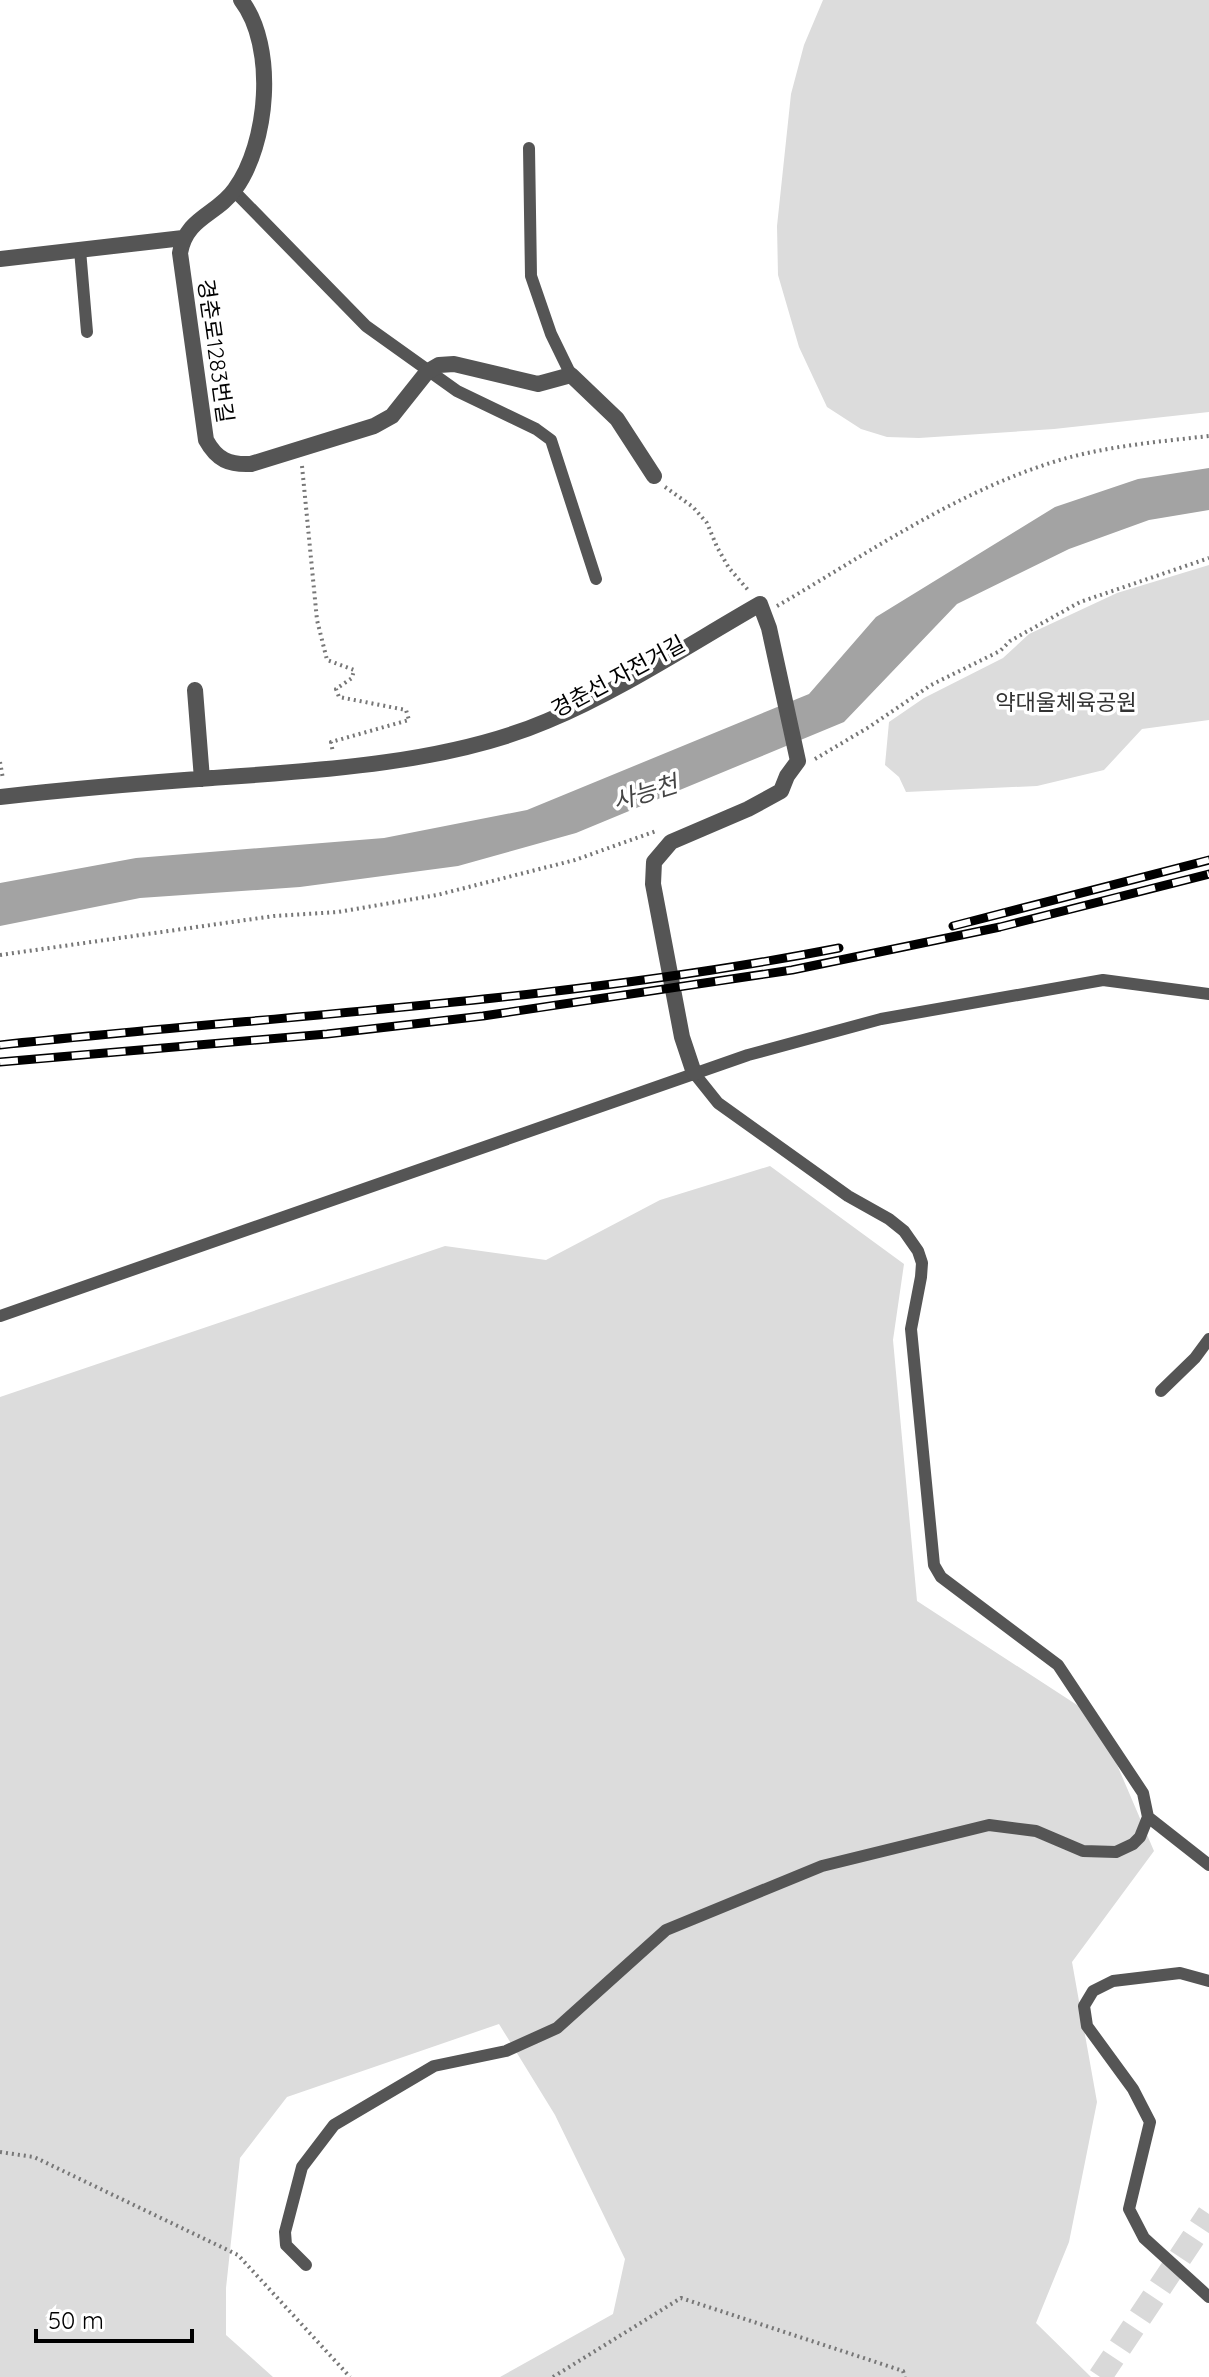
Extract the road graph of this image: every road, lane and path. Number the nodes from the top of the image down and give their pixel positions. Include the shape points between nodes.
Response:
1 (241, 0) edge
2 (529, 148) dead end
3 (234, 191) junction
4 (183, 238) junction
5 (80, 250) junction
6 (0, 259) edge
7 (87, 332) dead end
8 (427, 372) junction
9 (571, 375) junction
10 (1209, 436) edge
11 (300, 448) junction
12 (654, 476) joint
13 (1209, 558) edge
14 (596, 579) dead end
15 (764, 616) junction
16 (195, 690) dead end
17 (806, 760) junction
18 (334, 768) junction
19 (202, 779) junction
20 (0, 797) edge
21 (659, 830) dead end
22 (0, 955) edge
23 (1209, 994) edge
24 (694, 1073) junction
25 (0, 1316) edge
26 (1209, 1339) edge
27 (1161, 1391) dead end
28 (1148, 1817) junction
29 (1209, 1865) edge
30 (1209, 1981) edge
31 (0, 2152) edge
32 (306, 2265) dead end
33 (1209, 2297) edge
34 (350, 2377) edge
35 (553, 2377) edge
36 (905, 2377) edge

1 - 3 street via 263,51 265,81 255,153
2 - 9 lane via 531,276
3 - 4 street
3 - 8 lane via 366,326
4 - 5 street
4 - 11 street, 경춘로1283번길 via 180,253 206,440 212,451 235,465
5 - 6 street
5 - 7 lane
8 - 9 street via 454,364 538,384
8 - 11 street, 경춘로1283번길 via 392,416
8 - 14 lane via 551,440
9 - 12 street via 617,419
10 - 15 path via 1115,449 1010,477 967,495
11 - 18 path via 317,620 327,660 354,670 352,678 336,689 339,697 406,710 409,720 331,742
12 - 15 path via 707,523 729,568
13 - 17 path via 1080,602
15 - 17 street
15 - 18 street via 515,733 431,754
16 - 19 street
17 - 24 street via 787,776 781,791 671,842 654,862 653,884 676,1006
18 - 19 street
19 - 20 street
21 - 22 path via 575,860 437,895
23 - 24 lane via 1103,980 881,1019
24 - 25 lane
24 - 28 lane via 718,1103 889,1219 918,1251 921,1277 911,1329 934,1565 941,1577 1058,1665 1143,1793
26 - 27 lane
28 - 29 lane
28 - 32 lane via 1140,1837 1116,1852 1083,1851 1036,1831 989,1825 822,1866 666,1930 557,2028 506,2051 434,2066 334,2125 302,2167 285,2232 286,2245
30 - 33 lane via 1180,1973 1113,1981 1093,1991 1084,2006 1087,2026 1150,2122 1129,2209 1144,2238
31 - 34 path via 34,2157 238,2255
35 - 36 path via 681,2298 903,2371

